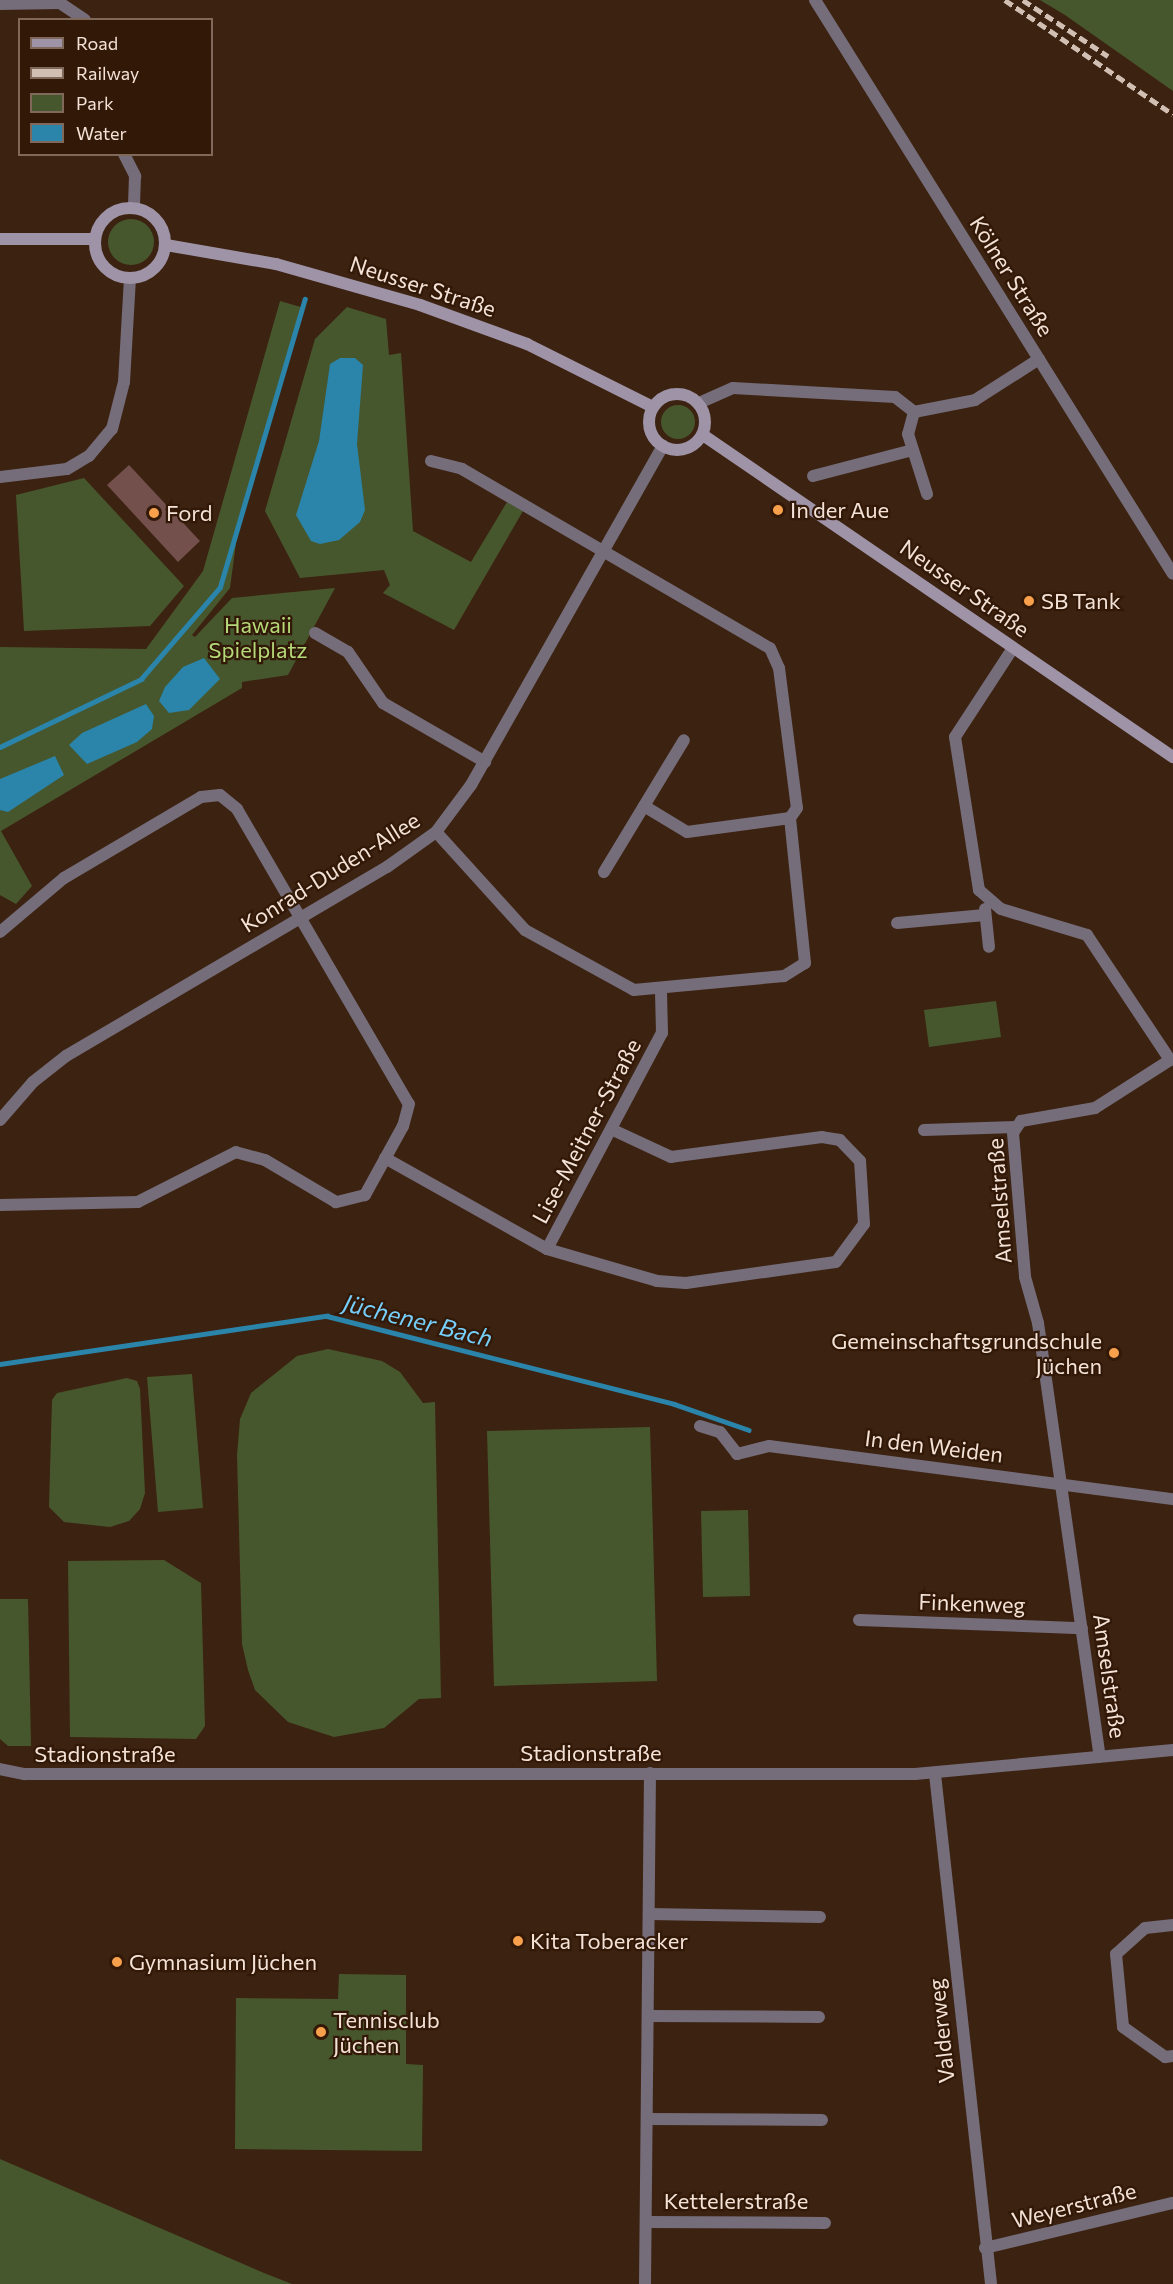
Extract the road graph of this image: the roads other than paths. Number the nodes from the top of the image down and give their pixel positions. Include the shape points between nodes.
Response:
1 (815, 0) edge
2 (0, 4) edge
3 (82, 18) edge
4 (125, 156) edge
5 (134, 208) junction
6 (0, 239) edge
7 (94, 239) junction
8 (166, 246) junction
9 (130, 279) junction
10 (1040, 359) junction
11 (699, 403) junction
12 (653, 407) junction
13 (914, 412) junction
14 (703, 435) junction
15 (663, 446) junction
16 (913, 450) junction
17 (431, 461) dead end
18 (813, 476) dead end
19 (0, 477) edge
20 (927, 494) dead end
21 (606, 549) junction
22 (1173, 574) edge
23 (315, 633) dead end
24 (1013, 648) junction
25 (684, 740) dead end
26 (1173, 758) edge
27 (485, 762) junction
28 (644, 806) junction
29 (790, 818) junction
30 (435, 832) junction
31 (604, 872) dead end
32 (984, 899) junction
33 (986, 915) junction
34 (302, 917) junction
35 (897, 923) dead end
36 (0, 932) edge
37 (989, 947) dead end
38 (661, 992) junction
39 (1172, 1063) edge
40 (0, 1120) edge
41 (1015, 1127) junction
42 (611, 1129) junction
43 (924, 1130) dead end
44 (386, 1158) junction
45 (0, 1205) edge
46 (547, 1249) junction
47 (700, 1426) dead end
48 (1062, 1484) junction
49 (1173, 1498) edge
50 (859, 1620) dead end
51 (1082, 1628) junction
52 (1173, 1750) edge
53 (1100, 1757) junction
54 (4, 1771) edge
55 (650, 1773) junction
56 (935, 1774) junction
57 (650, 1914) junction
58 (820, 1917) dead end
59 (1173, 1925) edge
60 (648, 2016) junction
61 (819, 2017) dead end
62 (1173, 2056) edge
63 (647, 2119) junction
64 (822, 2120) dead end
65 (1173, 2203) edge
66 (646, 2222) junction
67 (825, 2223) dead end
68 (985, 2248) junction
69 (645, 2284) edge
70 (991, 2284) edge

1 - 10 street, Kölner Straße
2 - 3 street via 60,3
4 - 5 street via 135,176
5 - 7 main road via 107,215
5 - 8 main road via 159,222
6 - 7 main road
7 - 9 main road via 103,266
8 - 9 main road via 151,271
8 - 12 main road, Neusser Straße via 276,264 410,302 527,344
9 - 19 street via 125,374 112,429 88,456 67,469
10 - 13 street via 975,400
10 - 22 street, Kölner Straße
11 - 12 main road via 675,394
11 - 13 street via 733,388 895,397
11 - 14 main road via 706,422
12 - 15 main road via 649,426
13 - 16 street via 908,434
14 - 15 main road via 690,448
14 - 24 main road, Neusser Straße
15 - 21 street, Konrad-Duden-Allee
16 - 18 street
16 - 20 street
17 - 21 street via 462,469
21 - 27 street, Konrad-Duden-Allee
21 - 29 street via 770,648 779,668 797,808
23 - 27 street via 348,652 383,703
24 - 26 main road, Neusser Straße
24 - 32 street via 955,737 963,811
25 - 28 street
27 - 30 street, Konrad-Duden-Allee
28 - 29 street via 687,832
28 - 31 street
29 - 38 street via 807,946 802,968 784,976
30 - 34 street, Konrad-Duden-Allee
30 - 38 street via 525,930 628,988
32 - 33 street
32 - 39 street, Amselstraße via 1087,935
33 - 35 street
33 - 37 street
34 - 36 street via 237,809 224,796 210,794 64,878
34 - 40 street, Konrad-Duden-Allee via 66,1056 33,1082
34 - 44 street via 406,1094 407,1116
38 - 42 street, Lise-Meitner-Straße via 662,1033
39 - 41 street, Amselstraße via 1095,1108
41 - 43 street
41 - 48 street, Amselstraße via 1023,1258
42 - 46 street, Lise-Meitner-Straße
42 - 46 street via 671,1157 822,1137 840,1140 860,1161 864,1224 836,1262 686,1282 657,1281
44 - 45 street via 365,1195 336,1202 259,1157 236,1152 138,1202
44 - 46 street, Lise-Meitner-Straße
47 - 48 street, In den Weiden via 720,1432 737,1454 769,1446
48 - 49 street, In den Weiden
48 - 51 street, Amselstraße
50 - 51 street, Finkenweg
51 - 53 street, Amselstraße
52 - 53 street, Stadionstraße
53 - 56 street, Stadionstraße
54 - 55 street, Stadionstraße
55 - 56 street, Stadionstraße
55 - 57 street, Kettelerstraße
56 - 68 street, Valderweg
57 - 58 street
57 - 60 street, Kettelerstraße
59 - 62 street via 1145,1928 1116,1954 1123,2027 1165,2057
60 - 61 street
60 - 63 street, Kettelerstraße
63 - 64 street
63 - 66 street, Kettelerstraße
65 - 68 street, Weyerstraße
66 - 67 street, Kettelerstraße
66 - 69 street, Kettelerstraße
68 - 70 street, Valderweg

